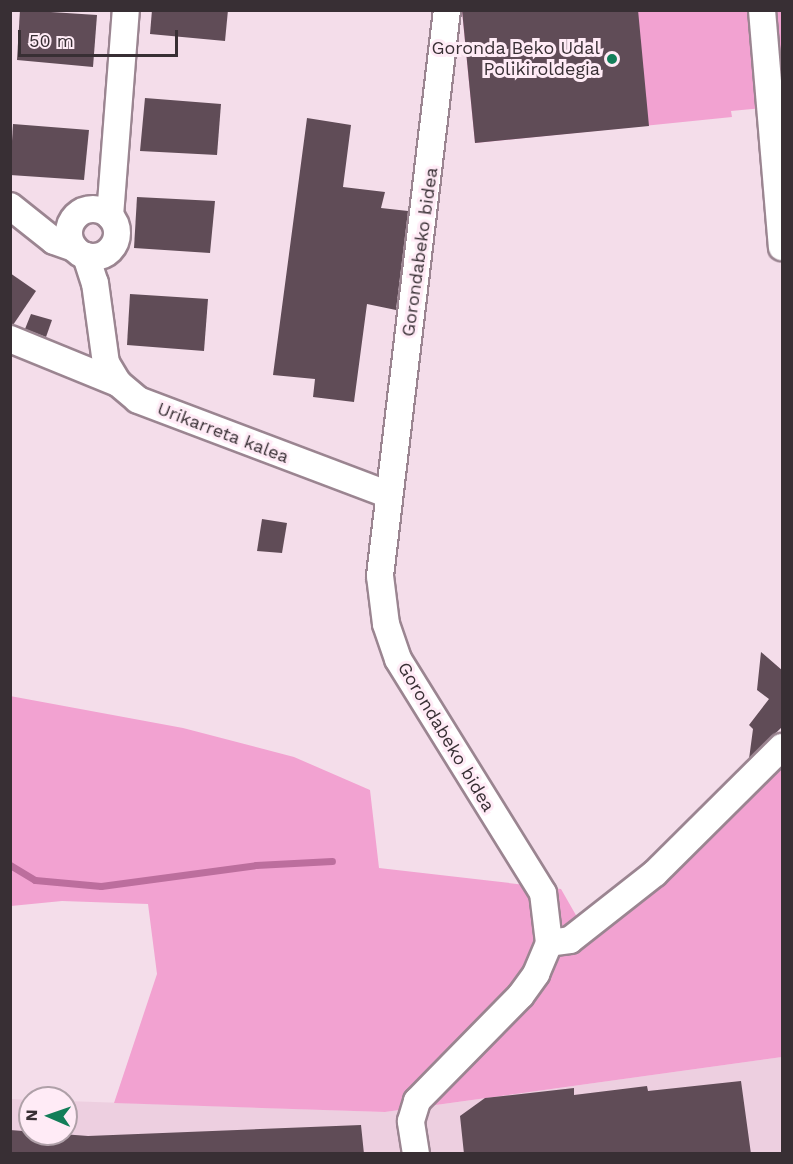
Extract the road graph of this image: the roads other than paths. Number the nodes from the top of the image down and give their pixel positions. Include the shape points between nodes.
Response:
1 (126, 10) edge
2 (447, 10) edge
3 (762, 10) edge
4 (10, 206) edge
5 (103, 212) junction
6 (113, 246) junction
7 (783, 247) edge
8 (80, 252) junction
9 (100, 330) junction
10 (10, 339) edge
11 (118, 383) junction
12 (387, 494) junction
13 (783, 747) edge
14 (549, 943) junction
15 (416, 1154) edge

1 - 5 street via 113,178
2 - 12 street, Gorondabeko bidea via 430,180
3 - 7 street
4 - 8 street via 54,241
5 - 6 street via 117,230
5 - 8 street via 80,212 70,225
6 - 8 street via 101,255
6 - 9 street, Urikarreta kalea
8 - 9 street, Urikarreta kalea via 95,283
9 - 11 street, Urikarreta kalea via 106,363
10 - 11 street
11 - 12 street, Urikarreta kalea via 138,400
12 - 14 street, Gorondabeko bidea via 380,576 386,624 398,658 543,893
13 - 14 street via 655,873 570,940
14 - 15 street, Gorondabeko bidea via 536,975 521,995 417,1101 411,1121

